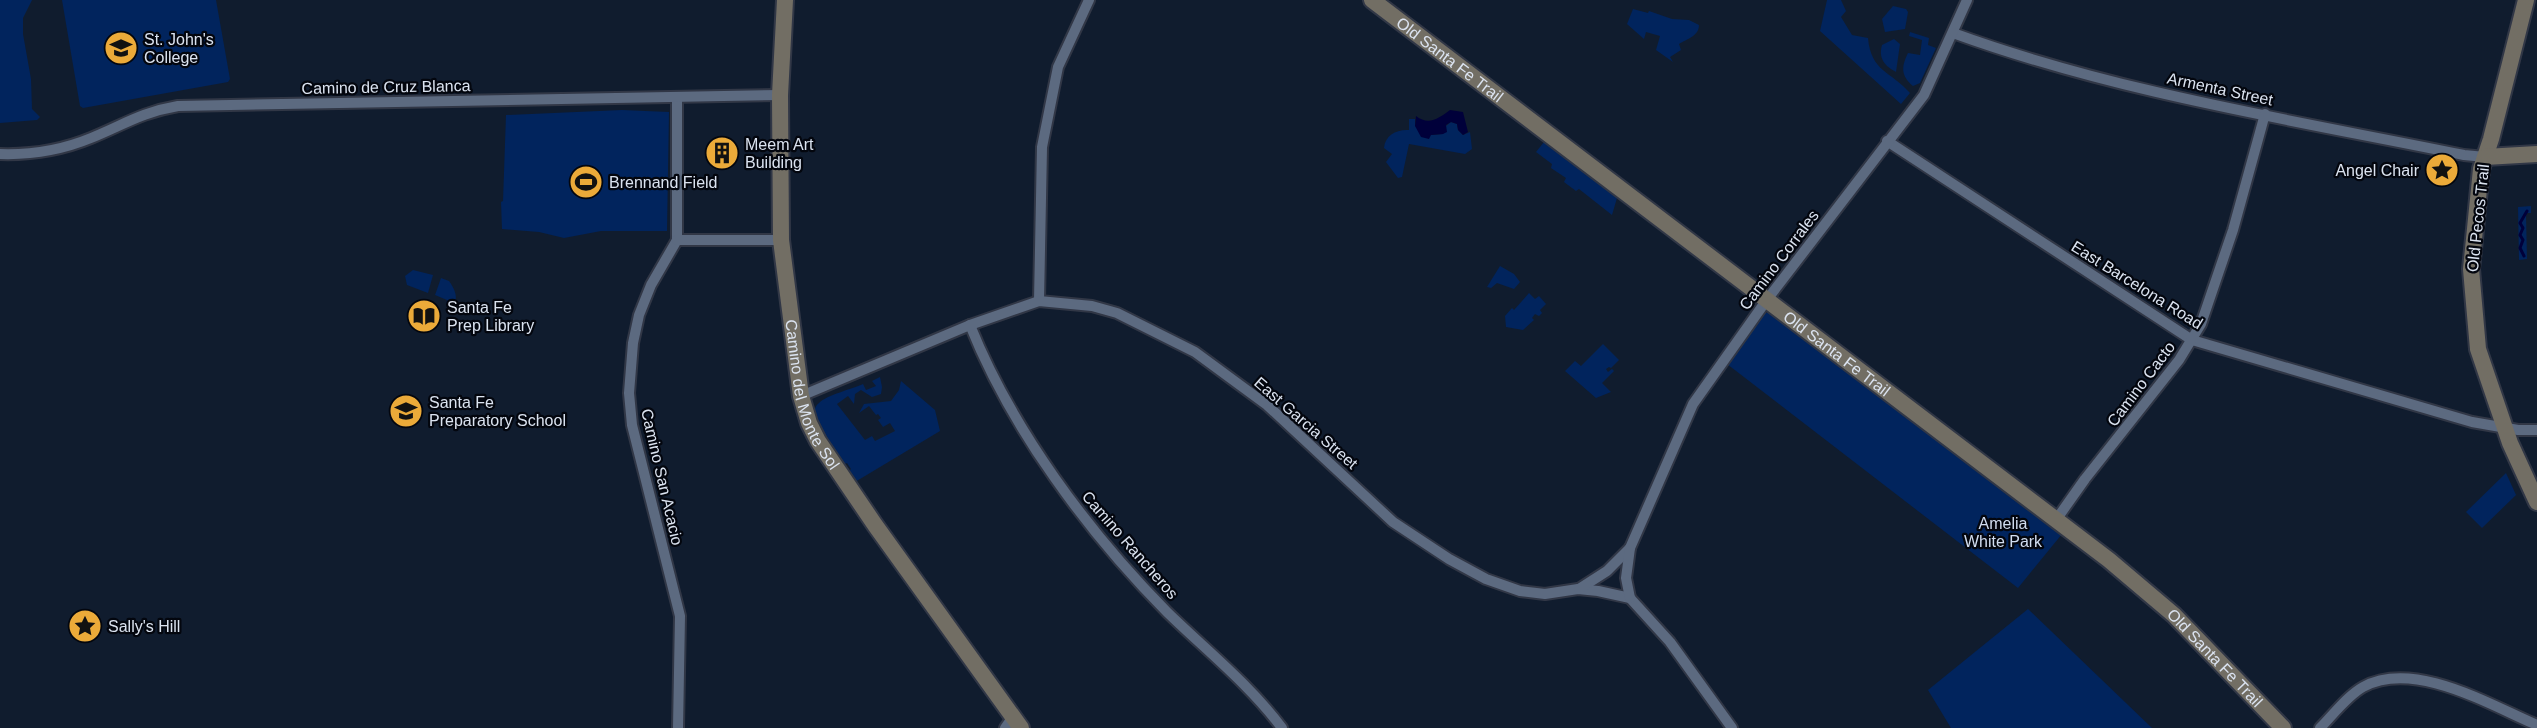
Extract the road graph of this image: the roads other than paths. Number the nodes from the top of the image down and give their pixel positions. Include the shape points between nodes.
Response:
1 (785, 0) edge
2 (1089, 0) edge
3 (1372, 0) edge
4 (1967, 0) edge
5 (2526, 0) edge
6 (1953, 33) junction
7 (780, 95) junction
8 (677, 98) junction
9 (2265, 114) junction
10 (1887, 141) junction
11 (0, 154) edge
12 (2537, 154) edge
13 (2485, 157) junction
14 (677, 240) junction
15 (781, 240) junction
16 (1766, 301) junction
17 (1039, 302) junction
18 (970, 326) junction
19 (2192, 340) junction
20 (801, 396) junction
21 (2505, 428) junction
22 (2537, 430) edge
23 (2537, 502) edge
24 (2056, 520) junction
25 (1630, 548) junction
26 (1578, 589) junction
27 (1630, 598) junction
28 (1013, 724) edge
29 (2537, 725) edge
30 (678, 728) edge
31 (1282, 728) edge
32 (1732, 728) edge
33 (2283, 728) edge
34 (2320, 728) edge

1 - 7 street, Camino del Monte Sol
2 - 17 street via 1058,67 1042,147
3 - 16 street, Old Santa Fe Trail
4 - 6 street, Camino Corrales
5 - 13 street, Old Pecos Trail
6 - 9 street, Armenta Street via 2071,70
6 - 10 street, Camino Corrales via 1924,95
7 - 8 street, Camino de Cruz Blanca
7 - 15 street, Camino del Monte Sol
8 - 11 street, Camino de Cruz Blanca via 178,106 136,116 71,146 38,153
8 - 14 street
9 - 13 street, Armenta Street
9 - 19 street, Camino Cacto via 2233,230
10 - 16 street, Camino Corrales
10 - 19 street, East Barcelona Road
12 - 13 street
13 - 21 street, Old Pecos Trail via 2472,247 2474,315 2478,349
14 - 15 street
14 - 30 street, Camino San Acacio via 639,315 629,393 632,425 681,616
15 - 20 street, Camino del Monte Sol
16 - 24 street, Old Santa Fe Trail
16 - 25 street, Camino Corrales via 1693,404
17 - 18 street, East Garcia Street
17 - 26 street, East Garcia Street via 1092,306 1117,313 1195,352 1267,405 1393,522 1486,579 1520,591 1545,594
18 - 20 street, East Garcia Street
18 - 31 street, Camino Rancheros via 986,366 1082,516 1122,564 1252,692
19 - 21 street, East Barcelona Road via 2472,422
19 - 24 street, Camino Cacto
20 - 28 street, Camino del Monte Sol via 818,441
21 - 22 street, East Barcelona Road
21 - 23 street, Old Pecos Trail
24 - 33 street, Old Santa Fe Trail via 2174,615
25 - 26 street, Camino Corrales via 1607,571
25 - 27 street, Camino Corrales via 1626,578
26 - 27 street, East Garcia Street
27 - 32 street via 1670,642
29 - 34 street via 2455,690 2397,677 2362,688

